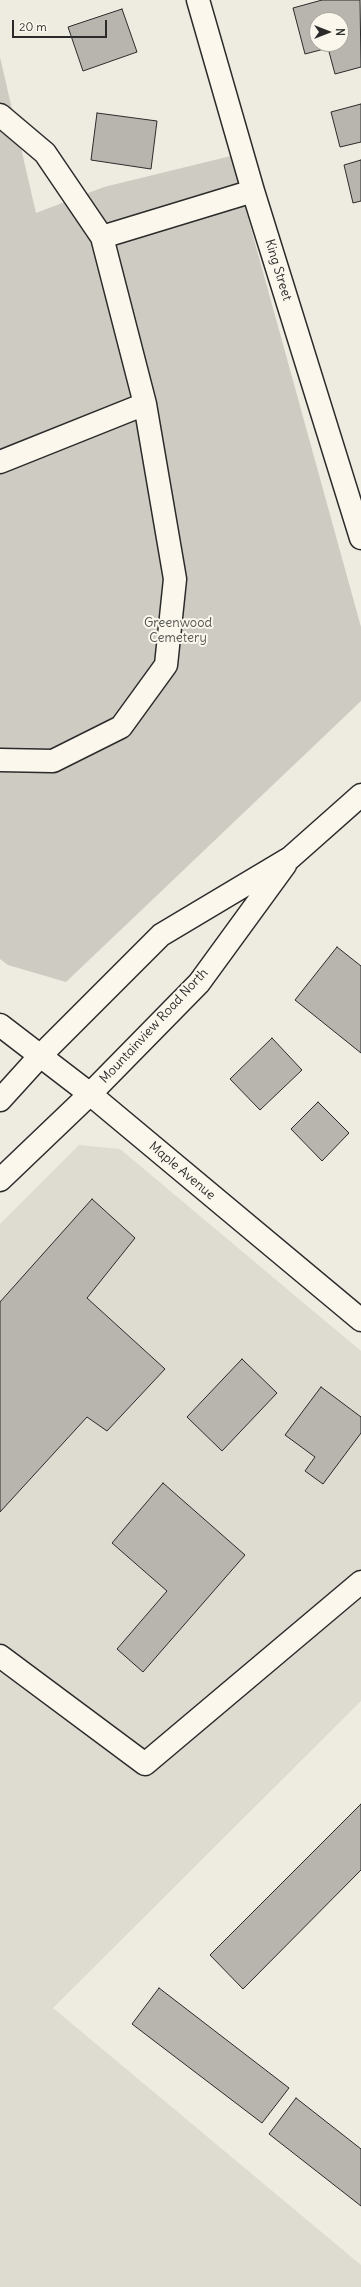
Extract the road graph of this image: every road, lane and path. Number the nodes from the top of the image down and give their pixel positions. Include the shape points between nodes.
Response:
1 (198, 0) edge
2 (0, 115) edge
3 (253, 191) junction
4 (102, 237) junction
5 (145, 404) junction
6 (0, 462) edge
7 (361, 538) edge
8 (0, 760) edge
9 (361, 795) edge
10 (290, 858) junction
11 (0, 1025) edge
12 (40, 1056) junction
13 (90, 1094) junction
14 (0, 1100) edge
15 (0, 1180) edge
16 (361, 1320) edge
17 (361, 1582) edge
18 (0, 1656) edge

1 - 3 main road, King Street
2 - 4 main road via 45,154
3 - 4 main road
3 - 7 main road, King Street
4 - 5 main road
5 - 6 main road
5 - 8 main road via 175,579 166,665 121,727 53,762
9 - 10 main road, Mountainview Road North
10 - 12 main road, Mountainview Road North via 161,934
10 - 13 main road, Mountainview Road North via 199,982
11 - 12 main road, Maple Avenue
12 - 13 main road, Maple Avenue
12 - 14 main road, Mountainview Road North
13 - 15 main road, Mountainview Road North
13 - 16 main road, Maple Avenue
17 - 18 main road via 145,1764

